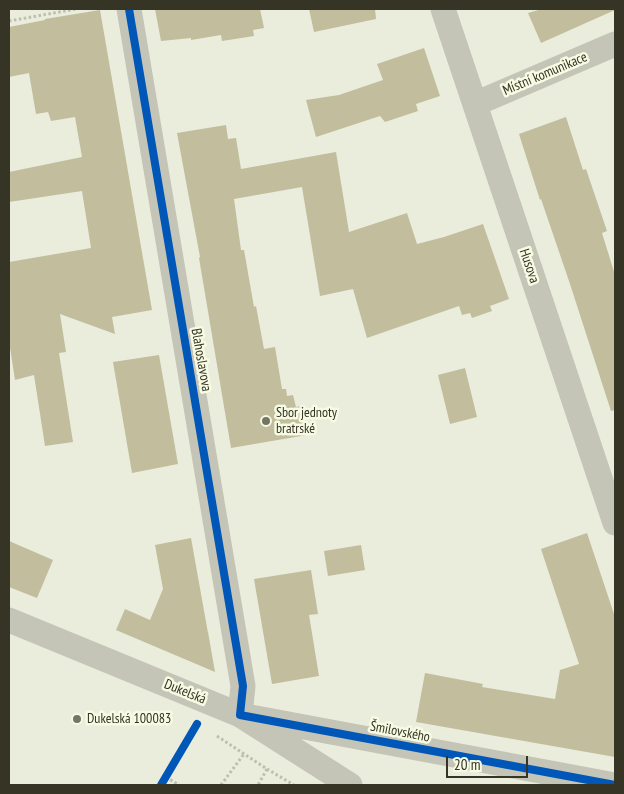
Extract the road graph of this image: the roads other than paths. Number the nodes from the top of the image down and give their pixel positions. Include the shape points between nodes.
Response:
1 (128, 9) edge
2 (443, 9) edge
3 (615, 44) edge
4 (475, 104) junction
5 (615, 523) edge
6 (9, 620) edge
7 (240, 715) junction
8 (350, 785) edge
9 (615, 785) edge

1 - 7 street, Blahoslavova via 243,686
2 - 4 street, Husova
3 - 4 street, Místní komunikace
4 - 5 street, Husova
6 - 7 street, Dukelská
7 - 8 street, Dukelská
7 - 9 street, Šmilovského

